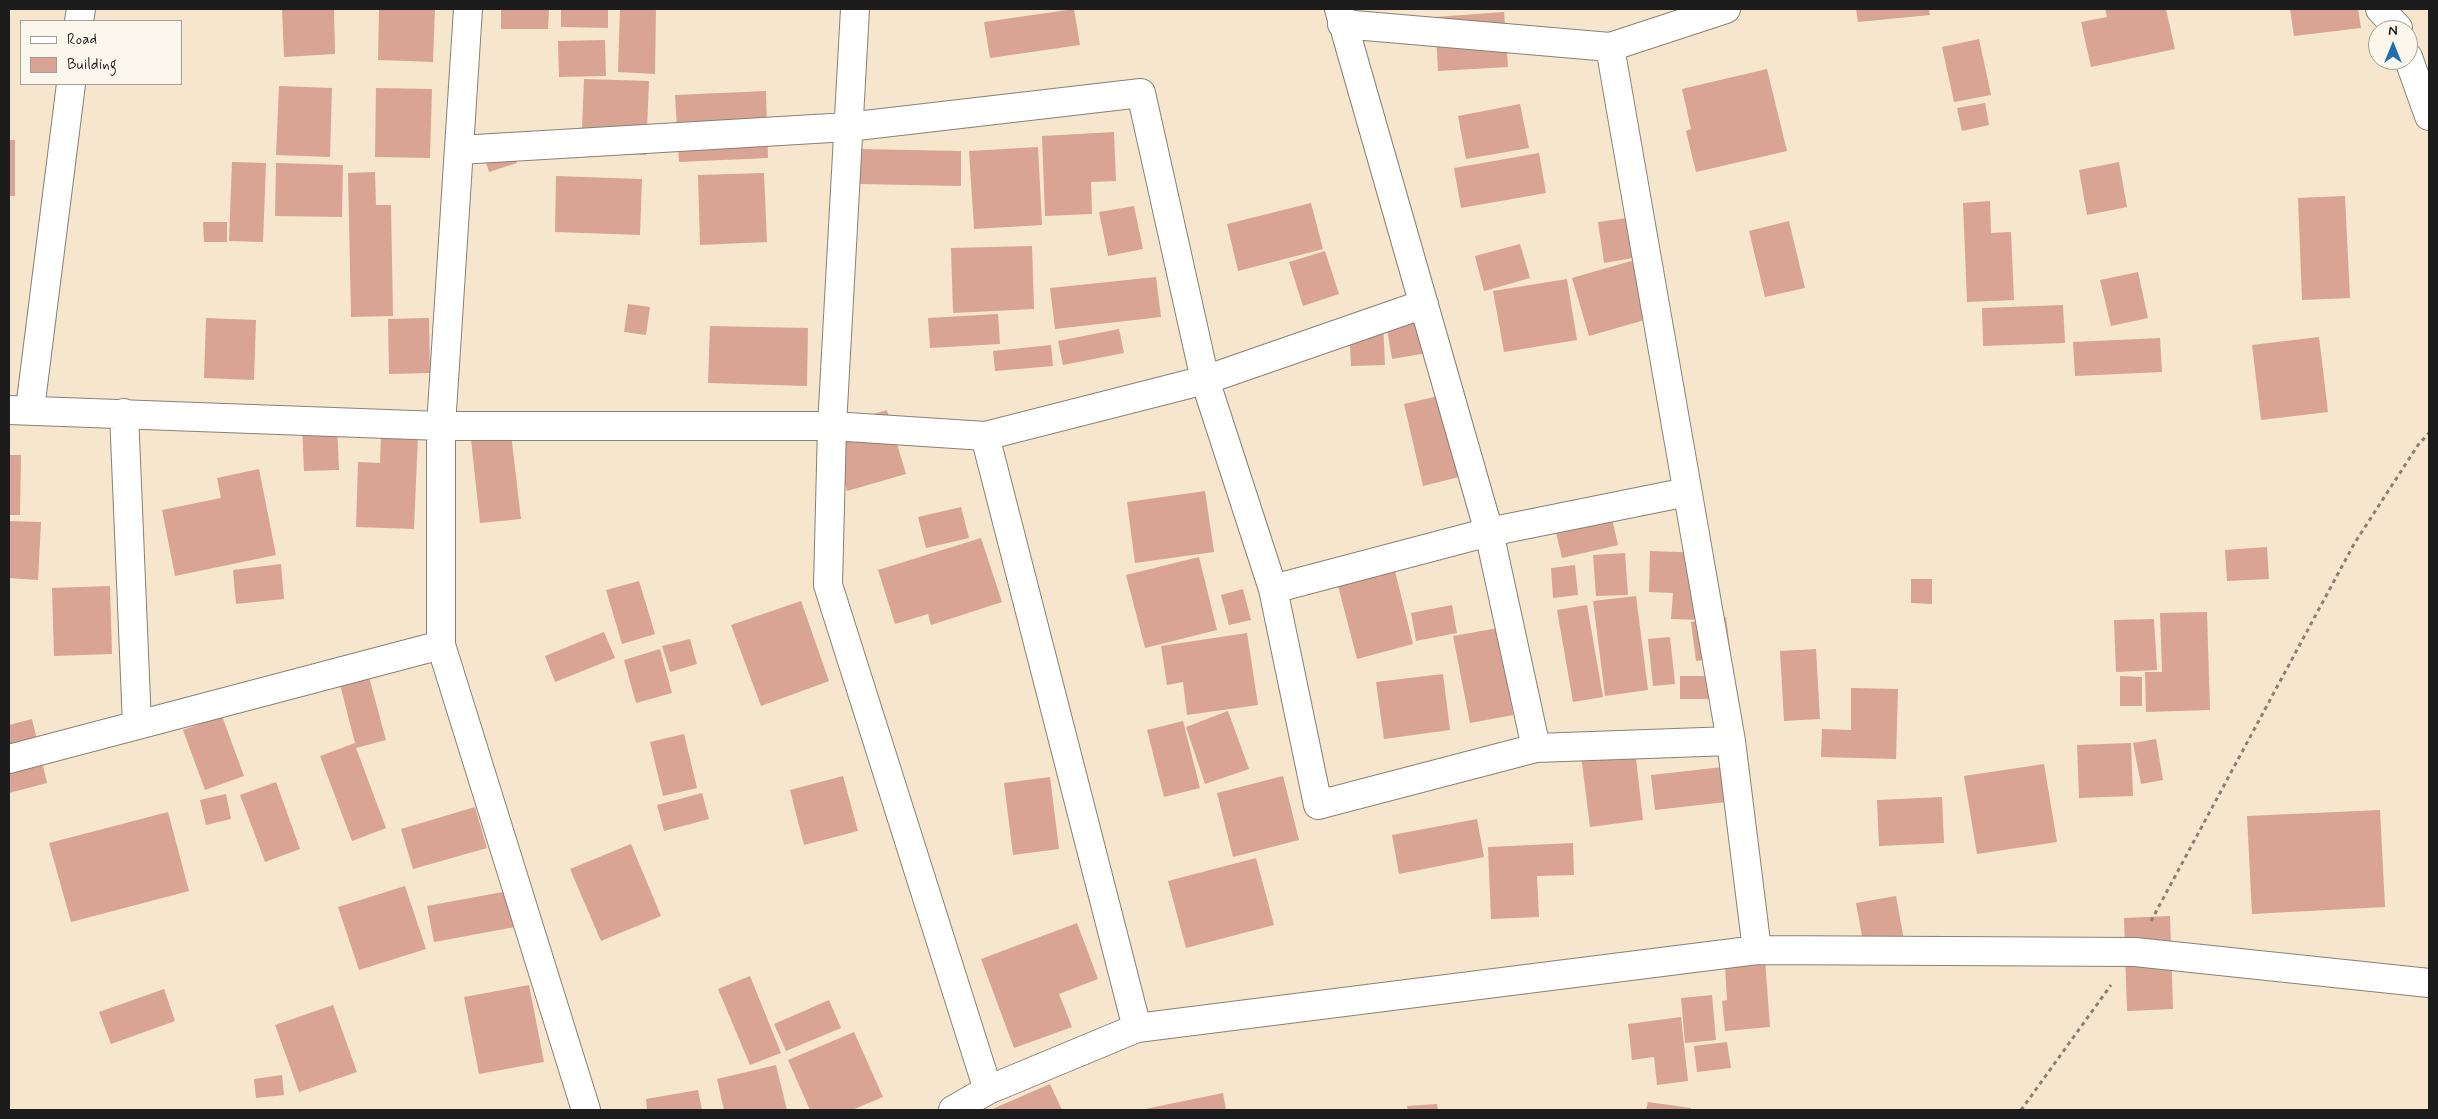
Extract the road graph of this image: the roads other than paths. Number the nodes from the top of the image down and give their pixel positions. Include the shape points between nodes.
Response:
1 (468, 9) edge
2 (855, 9) edge
3 (1726, 9) edge
4 (1341, 17) edge
5 (1610, 47) junction
6 (2413, 70) edge
7 (71, 85) edge
8 (2429, 116) edge
9 (848, 127) junction
10 (459, 150) junction
11 (1424, 304) junction
12 (1206, 380) junction
13 (19, 409) edge
14 (124, 413) junction
15 (441, 426) junction
16 (832, 426) junction
17 (985, 436) junction
18 (1687, 492) junction
19 (1490, 532) junction
20 (1273, 589) junction
21 (441, 645) junction
22 (137, 725) junction
23 (1730, 741) junction
24 (1536, 748) junction
25 (9, 759) edge
26 (1757, 950) junction
27 (2429, 983) edge
28 (1137, 1028) junction
29 (988, 1090) junction
30 (586, 1110) edge
31 (953, 1110) edge

1 - 10 street
2 - 9 street
3 - 5 street
4 - 5 street
4 - 11 street
5 - 18 street
6 - 8 street
7 - 13 street
9 - 10 street
9 - 12 street via 1141,93
9 - 16 street
10 - 15 street
11 - 12 street
11 - 19 street
12 - 17 street
12 - 20 street
13 - 14 street
14 - 15 street
14 - 22 street
15 - 16 street
15 - 21 street
16 - 17 street
16 - 29 street via 828,585
17 - 28 street
18 - 19 street
18 - 23 street
19 - 20 street
19 - 24 street
20 - 24 street via 1318,805
21 - 22 street
21 - 30 street
22 - 25 street
23 - 24 street
23 - 26 street
26 - 27 street via 2135,952
26 - 28 street
28 - 29 street
29 - 31 street

